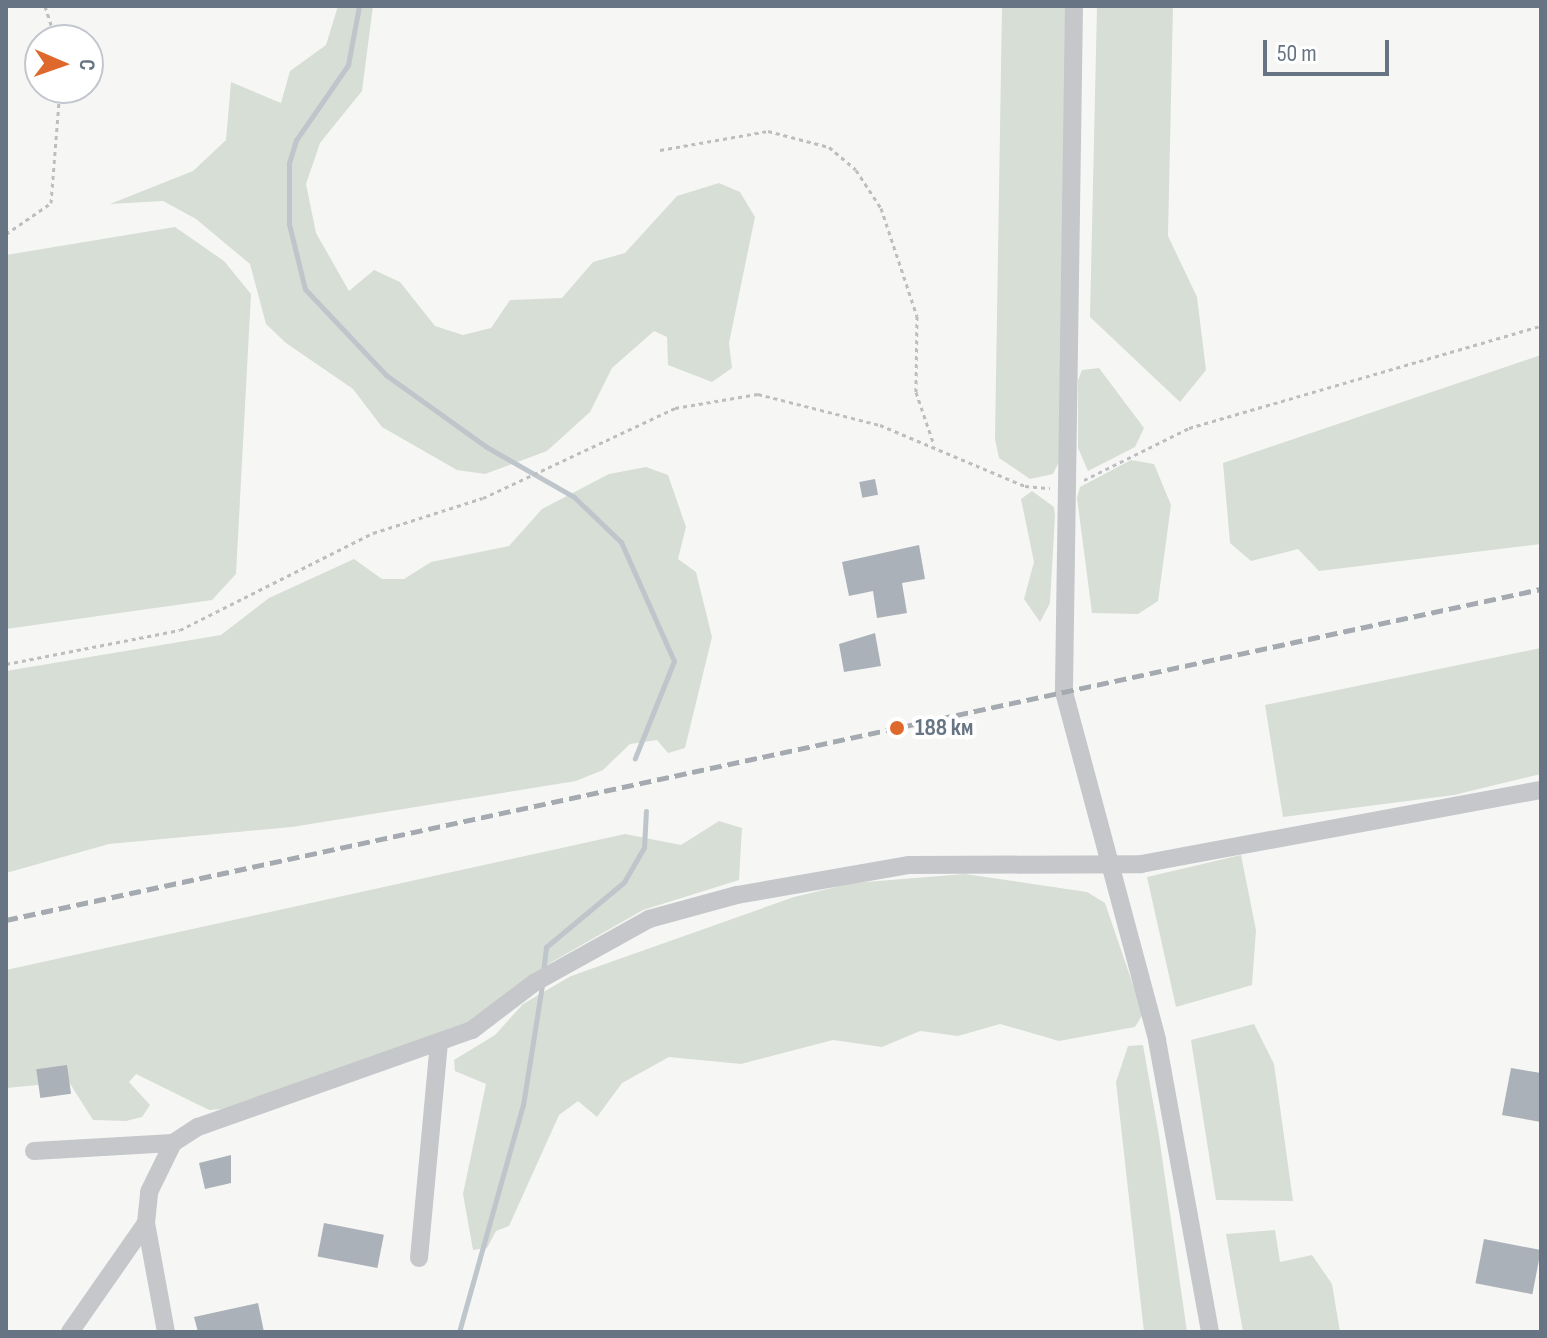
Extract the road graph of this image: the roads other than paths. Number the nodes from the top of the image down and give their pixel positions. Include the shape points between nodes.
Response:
1 (1074, 6) edge
2 (1541, 790) edge
3 (1107, 865) junction
4 (439, 1044) junction
5 (173, 1143) junction
6 (34, 1151) dead end
7 (146, 1223) junction
8 (419, 1258) dead end
9 (70, 1332) edge
10 (166, 1332) edge
11 (1210, 1332) edge

1 - 3 street via 1064,692
2 - 3 street
3 - 4 street via 909,865 737,895 649,919
3 - 11 street via 1177,1132
4 - 5 street via 198,1127
4 - 8 street
5 - 6 street
5 - 7 street via 160,1164
7 - 9 street
7 - 10 street

